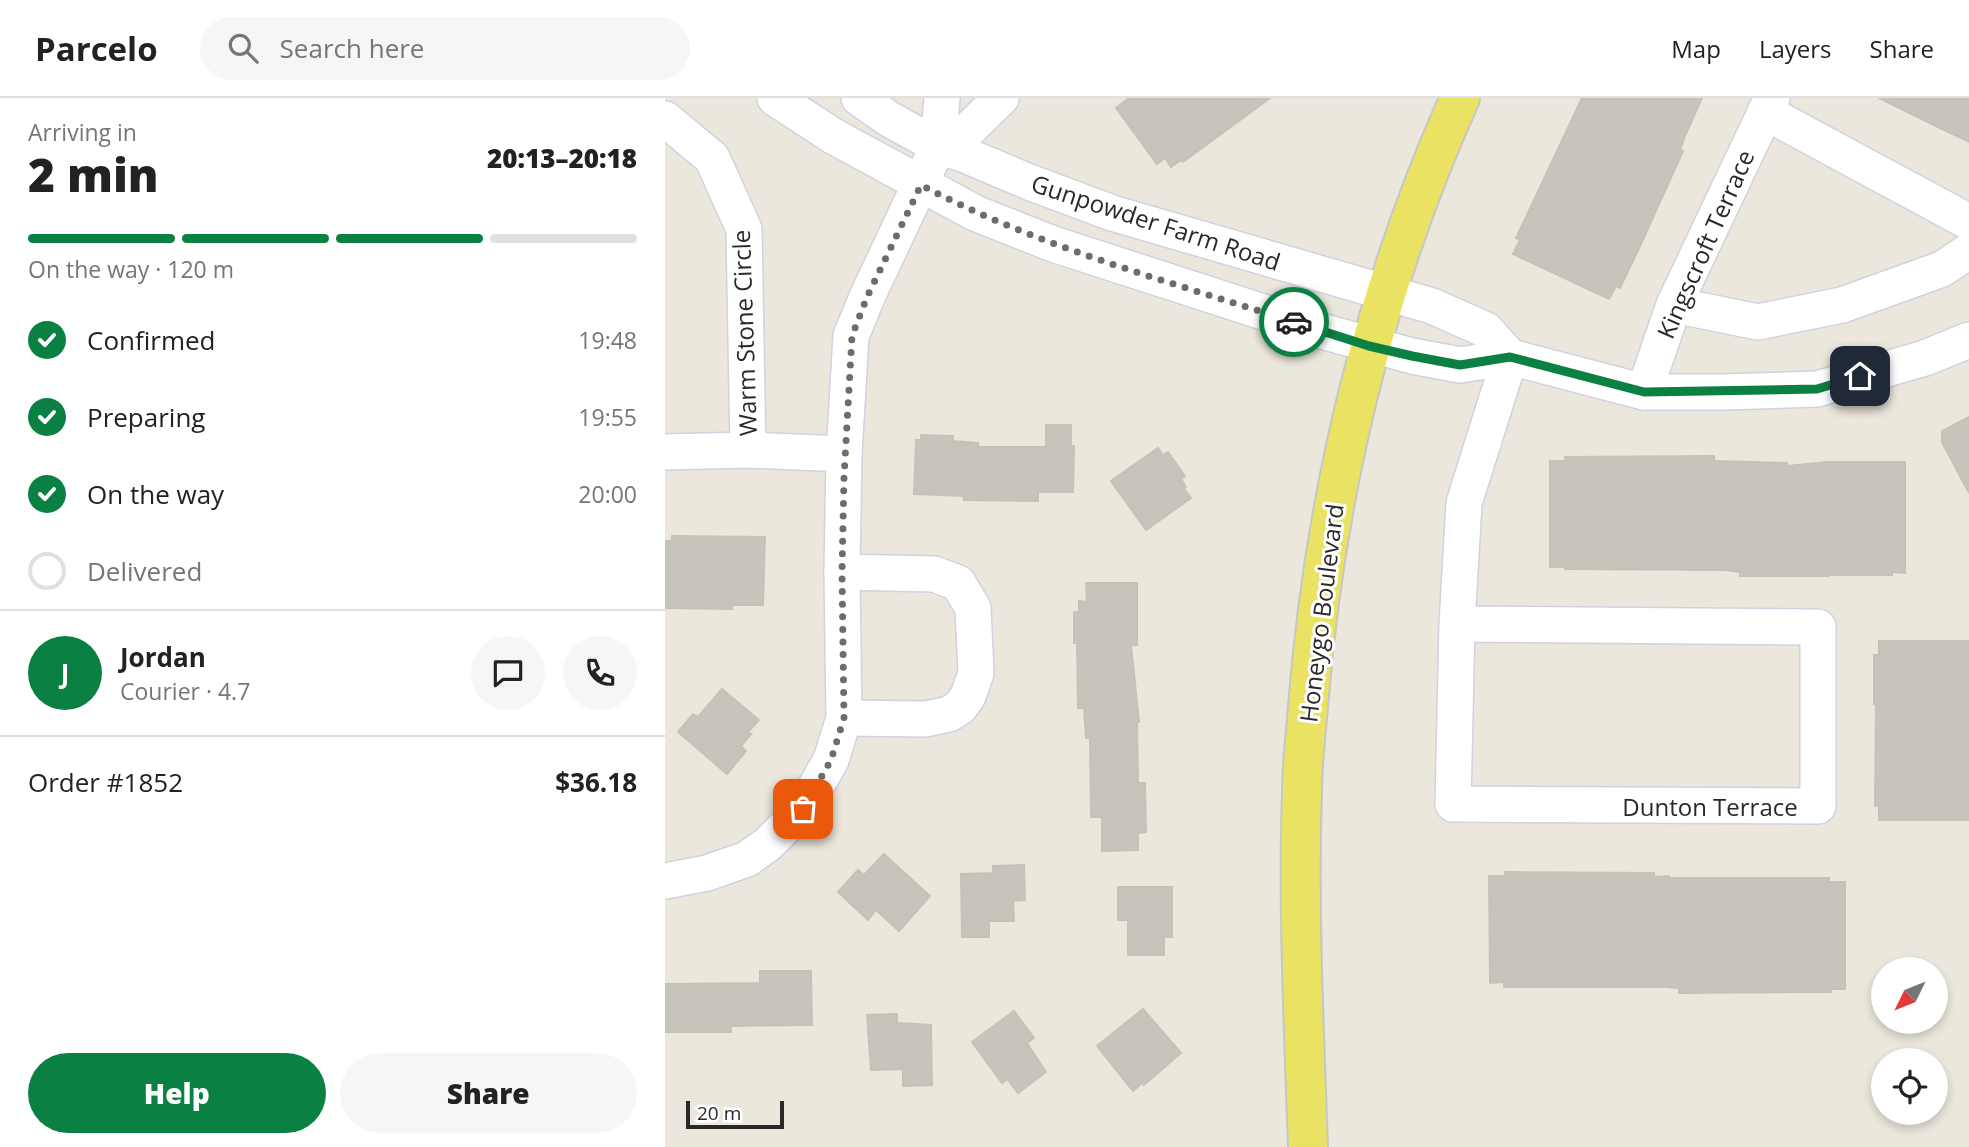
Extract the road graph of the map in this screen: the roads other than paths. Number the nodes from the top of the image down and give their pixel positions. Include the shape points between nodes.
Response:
1 (775, 98) edge
2 (859, 98) edge
3 (942, 98) edge
4 (1001, 98) edge
5 (1460, 98) edge
6 (1768, 105) edge
7 (665, 119) edge
8 (938, 146) junction
9 (921, 185) junction
10 (1969, 222) edge
11 (1969, 251) edge
12 (1385, 292) junction
13 (1674, 305) junction
14 (1969, 340) edge
15 (1369, 346) junction
16 (1510, 357) junction
17 (1644, 392) junction
18 (748, 450) junction
19 (665, 452) edge
20 (844, 454) junction
21 (842, 572) junction
22 (1457, 624) junction
23 (844, 718) junction
24 (665, 881) edge
25 (1308, 1147) edge

1 - 9 street, Gunpowder Farm Road
2 - 8 street, Gunpowder Farm Road
3 - 8 street
4 - 8 street via 964,134
5 - 12 main road, Honeygo Boulevard via 1433,158
6 - 10 street
6 - 13 street, Kingscroft Terrace
7 - 18 street, Warm Stone Circle via 712,158 744,229
8 - 9 street
8 - 12 street, Gunpowder Farm Road via 1112,213
9 - 15 street, Gunpowder Farm Road via 975,213 1053,244
9 - 20 street via 852,336
11 - 13 street via 1942,269 1842,305 1758,323
12 - 15 main road, Honeygo Boulevard
12 - 16 street, Gunpowder Farm Road via 1486,330
13 - 17 street, Kingscroft Terrace
14 - 17 street via 1925,358 1817,389
15 - 16 street, Gunpowder Farm Road via 1460,365
15 - 25 main road, Honeygo Boulevard via 1338,478 1316,619 1302,790
16 - 17 street
16 - 22 street, Dunton Terrace via 1464,503
18 - 19 street
18 - 20 street
20 - 21 street
21 - 23 street
21 - 23 street via 934,574 958,583 973,608 976,673 968,696 949,714 926,719
22 - 22 street, Dunton Terrace via 1453,804 1818,806 1818,627
23 - 24 street via 831,760 803,809 768,844 747,859

